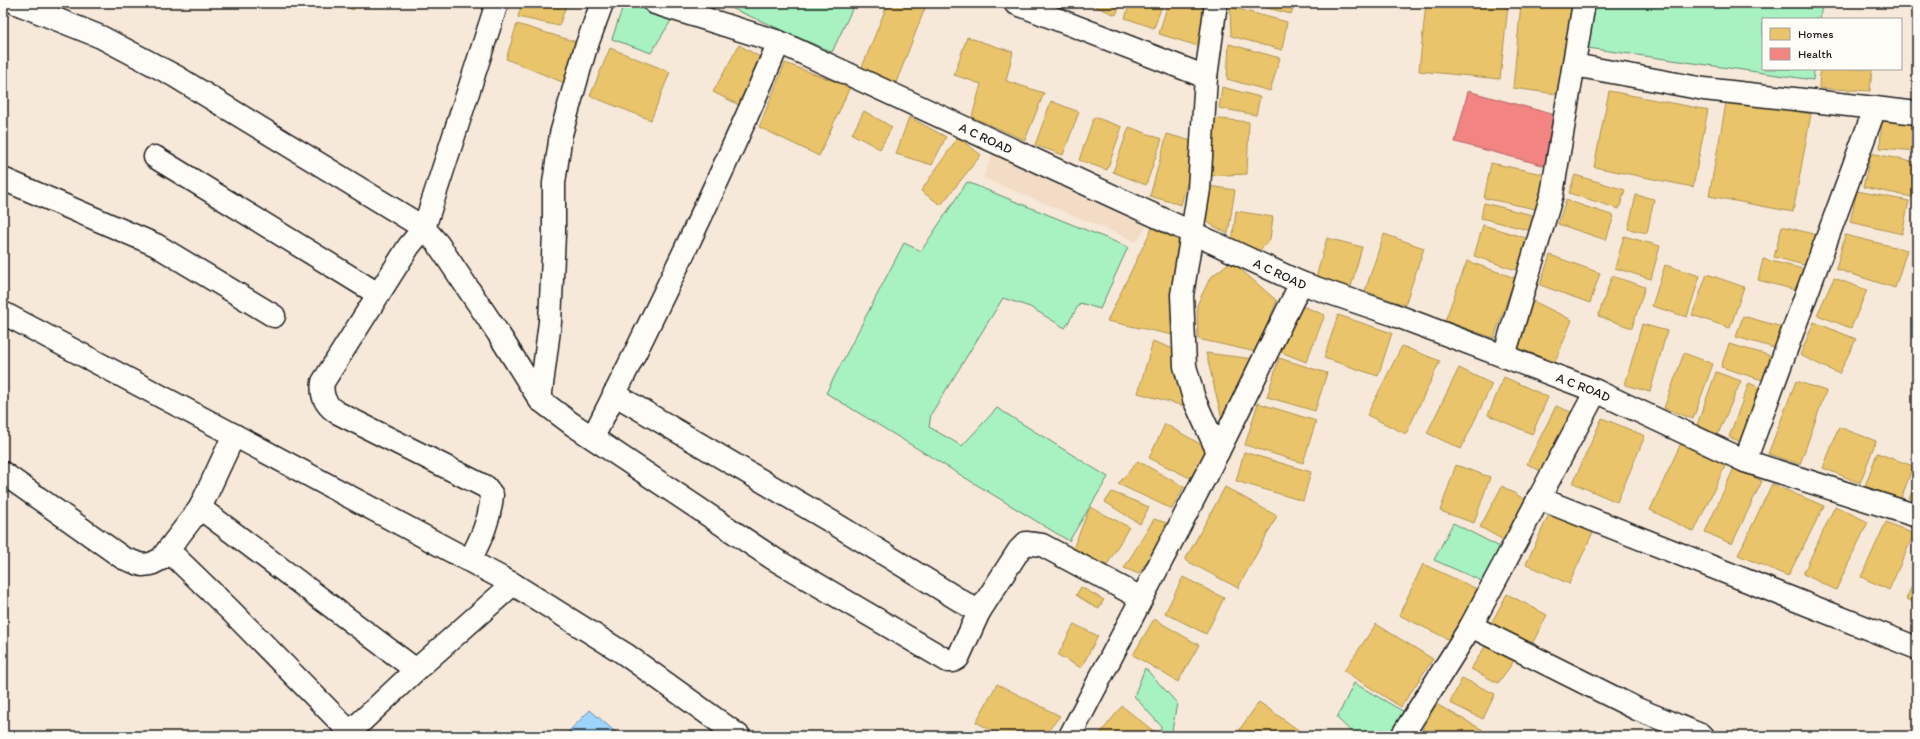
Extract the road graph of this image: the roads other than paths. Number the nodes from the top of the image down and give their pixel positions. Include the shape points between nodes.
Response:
1 (16, 3) edge
2 (497, 3) edge
3 (602, 3) edge
4 (655, 3) edge
5 (1015, 3) edge
6 (1216, 3) edge
7 (1584, 3) edge
8 (700, 10) edge
9 (779, 42) junction
10 (1574, 65) junction
11 (1206, 77) junction
12 (1875, 108) junction
13 (1917, 113) edge
14 (155, 157) dead end
15 (3, 179) edge
16 (424, 228) junction
17 (1192, 232) junction
18 (1301, 283) junction
19 (378, 294) junction
20 (3, 313) edge
21 (274, 316) dead end
22 (1504, 356) junction
23 (1596, 391) junction
24 (614, 394) junction
25 (540, 400) junction
26 (234, 435) junction
27 (593, 437) junction
28 (1218, 452) junction
29 (1745, 462) junction
30 (3, 473) edge
31 (1538, 498) junction
32 (200, 508) junction
33 (1917, 516) edge
34 (168, 550) junction
35 (470, 560) junction
36 (513, 584) junction
37 (1141, 598) junction
38 (979, 612) junction
39 (1471, 626) junction
40 (1917, 648) edge
41 (416, 670) junction
42 (348, 734) edge
43 (739, 736) edge
44 (1070, 736) edge
45 (1402, 736) edge
46 (1703, 736) edge

1 - 16 street via 101,37 175,76
2 - 16 street
3 - 25 street via 585,50 561,134 554,183 550,322
4 - 8 street, A C ROAD
5 - 11 street
6 - 11 street
7 - 10 street
8 - 9 street, A C ROAD
9 - 17 street, A C ROAD
9 - 24 street via 743,126
10 - 12 street via 1704,88
10 - 22 street via 1552,194
11 - 17 street via 1199,189
12 - 13 street
12 - 29 street
14 - 19 street
15 - 21 street via 156,244
16 - 19 street via 409,246
16 - 25 street via 438,244 490,320
17 - 18 street, A C ROAD
17 - 28 street via 1182,295 1185,366 1194,399
18 - 22 street, A C ROAD
18 - 28 street
19 - 35 street via 323,382 322,393 327,405 336,412 486,487 492,496 491,512
20 - 26 street
22 - 23 street, A C ROAD
23 - 29 street, A C ROAD
23 - 31 street
24 - 27 street
24 - 38 street
25 - 27 street
26 - 32 street
26 - 35 street
27 - 38 street via 774,559 942,658 953,661 958,658
28 - 37 street
29 - 33 street, A C ROAD
30 - 34 street via 130,562 151,564 162,559
31 - 39 street
31 - 40 street
32 - 34 street
32 - 41 street
34 - 42 street via 231,611
35 - 36 street
36 - 41 street
36 - 43 street via 624,654
37 - 38 street via 1042,545 1026,543 1018,550
37 - 44 street
39 - 45 street
39 - 46 street via 1637,709
41 - 42 street

